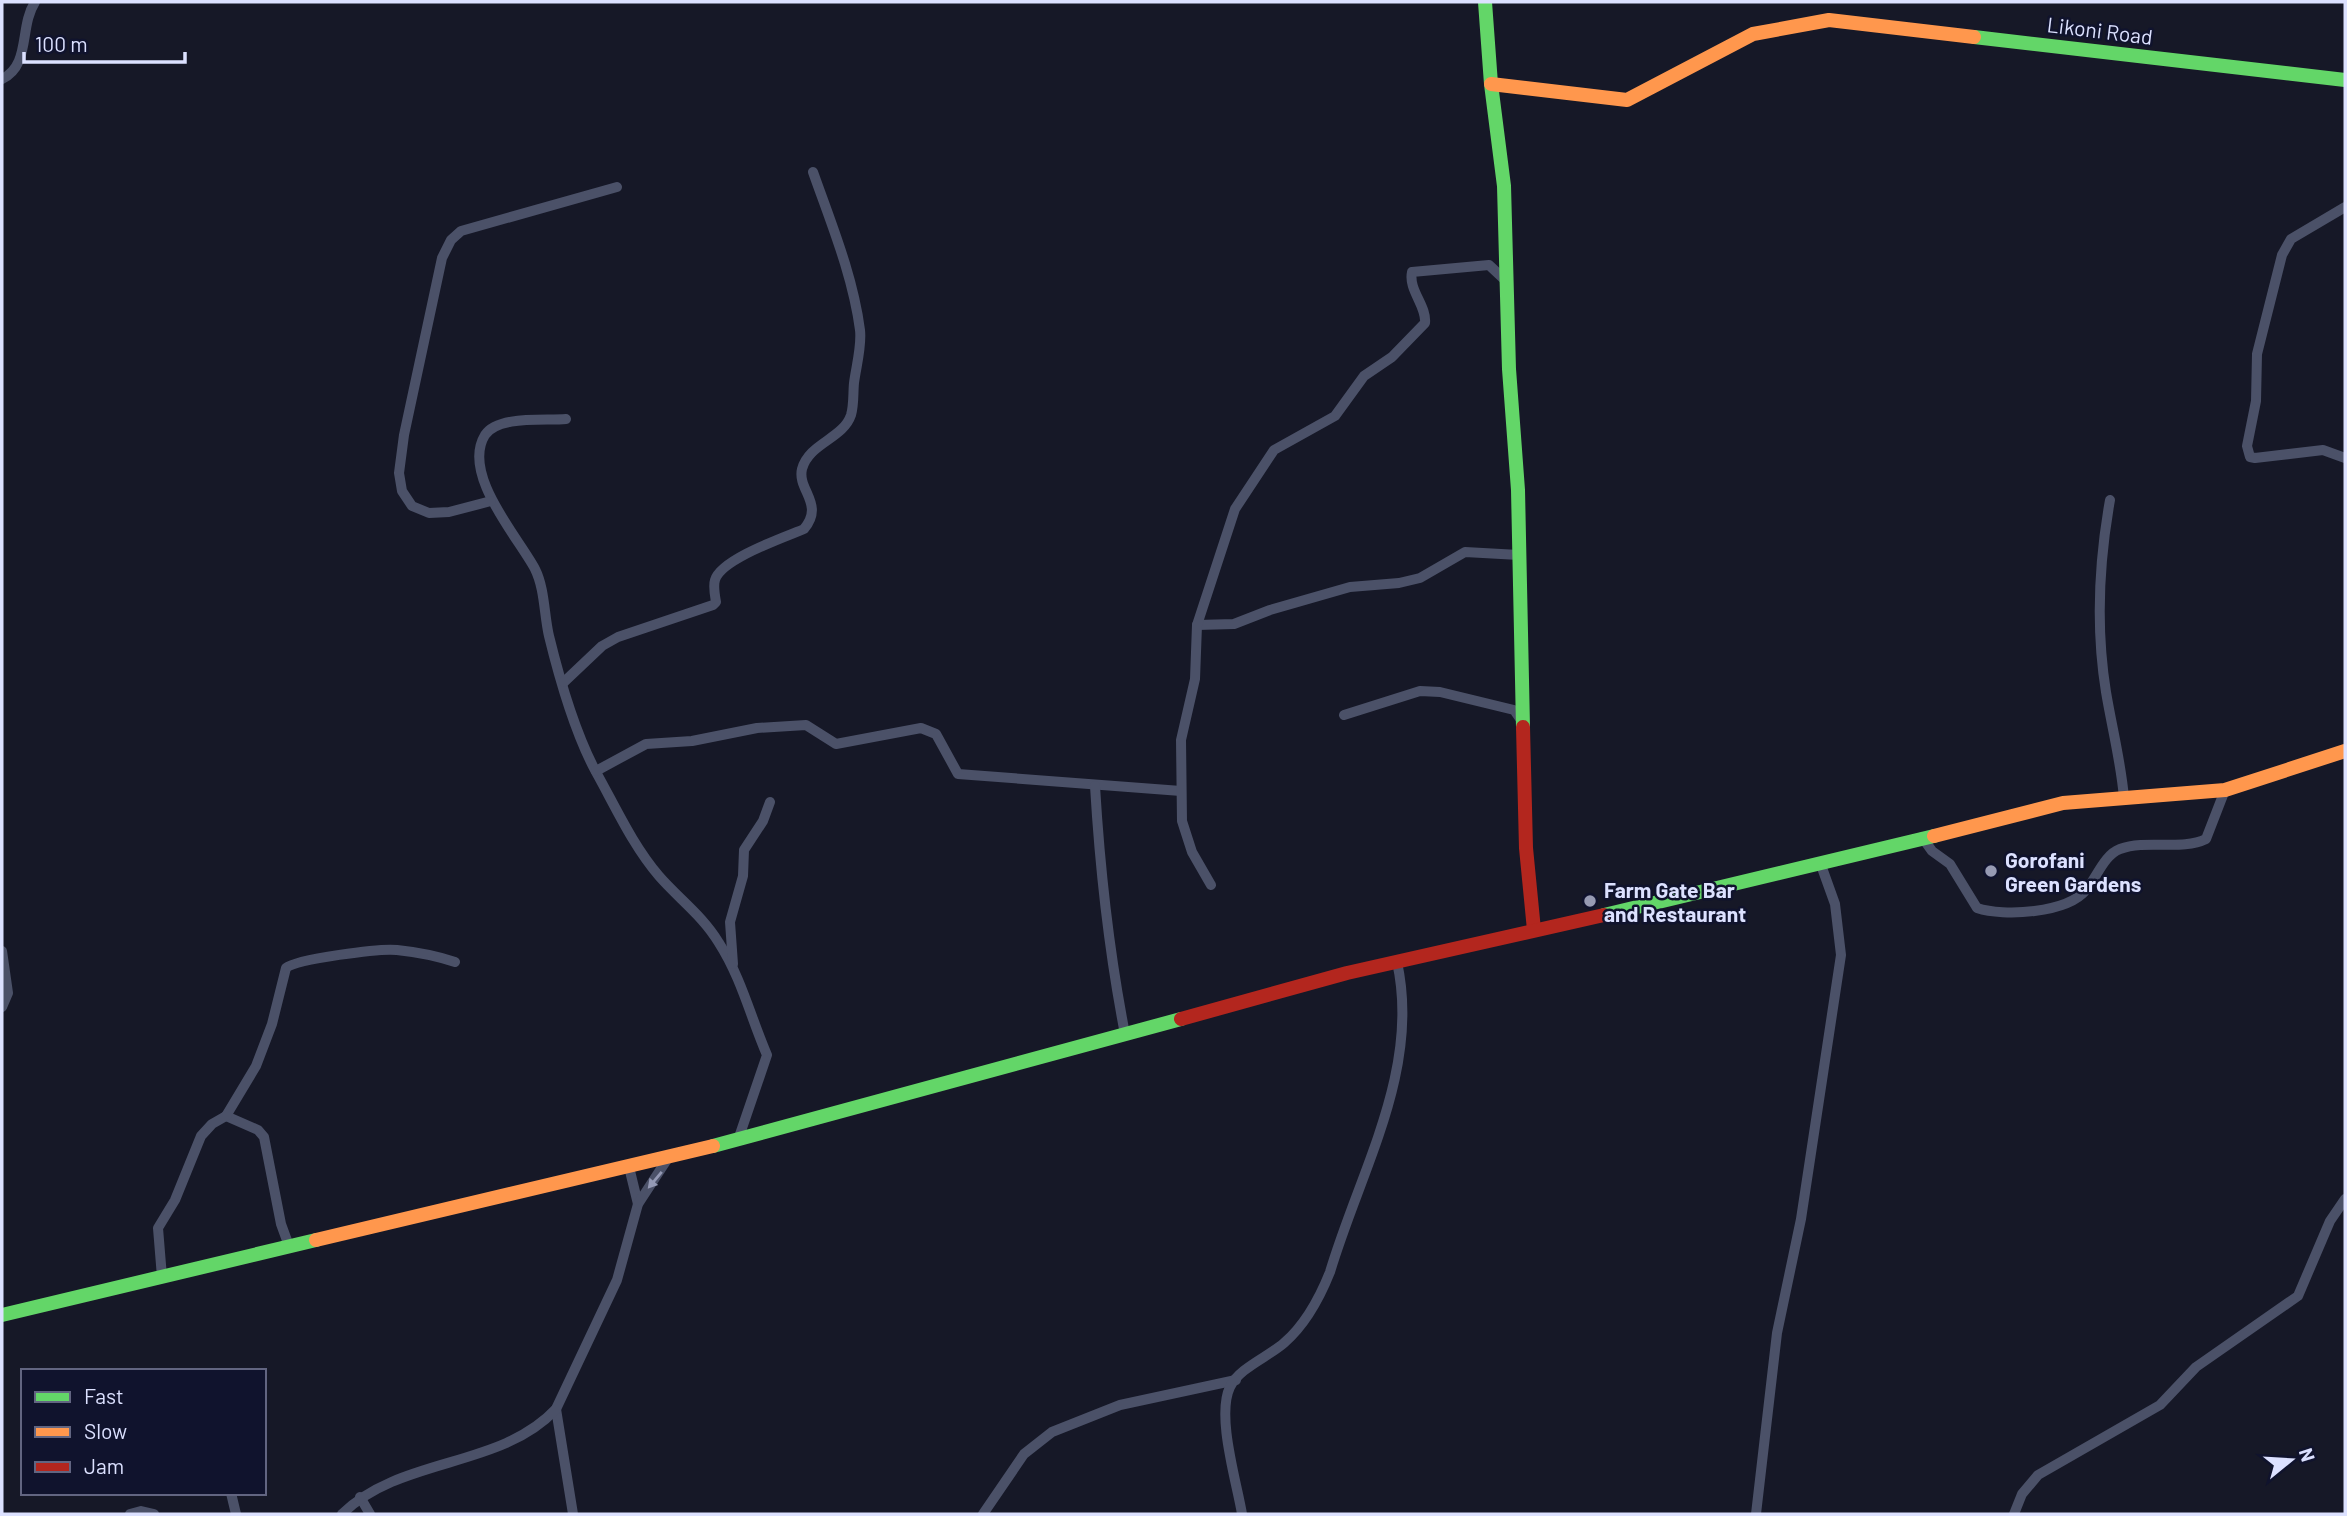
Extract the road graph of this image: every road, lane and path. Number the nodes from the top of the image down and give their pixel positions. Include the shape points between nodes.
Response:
1 (34, 2) edge
2 (1485, 2) edge
3 (2, 79) edge
4 (2345, 80) edge
5 (1491, 84) junction
6 (813, 172) dead end
7 (617, 187) dead end
8 (2345, 207) edge
9 (1505, 280) junction
10 (566, 419) dead end
11 (2345, 458) edge
12 (2110, 500) dead end
13 (491, 501) junction
14 (1520, 555) junction
15 (1197, 625) junction
16 (564, 682) junction
17 (1344, 715) dead end
18 (1524, 726) junction
19 (2345, 751) edge
20 (596, 771) junction
21 (1096, 786) junction
22 (2225, 790) junction
23 (1181, 791) junction
24 (2124, 798) junction
25 (770, 803) dead end
26 (1922, 837) junction
27 (1821, 864) junction
28 (1211, 885) dead end
29 (1534, 930) junction
30 (2, 951) edge
31 (455, 962) dead end
32 (1397, 962) junction
33 (733, 968) junction
34 (2, 1007) edge
35 (1125, 1034) junction
36 (226, 1116) junction
37 (737, 1140) junction
38 (670, 1155) junction
39 (629, 1167) junction
40 (2345, 1199) edge
41 (638, 1204) junction
42 (289, 1246) junction
43 (162, 1277) junction
44 (2, 1315) edge
45 (1236, 1380) junction
46 (556, 1409) junction
47 (231, 1495) edge
48 (360, 1497) junction
49 (130, 1514) edge
50 (154, 1514) edge
51 (236, 1514) edge
52 (342, 1514) edge
53 (370, 1514) edge
54 (573, 1514) edge
55 (983, 1514) edge
56 (1242, 1514) edge
57 (1756, 1514) edge
58 (2014, 1514) edge

1 - 3 street via 25,20 20,63
2 - 5 street
4 - 5 street, Likoni Road via 1829,20 1753,34 1627,100
5 - 9 street via 1504,186
6 - 16 street via 848,275 861,333 851,415 803,466 811,521 738,558 720,573 715,579 713,606 618,637
7 - 13 street via 461,231 442,258 404,435 399,473 402,491 412,506 429,513
8 - 11 street via 2291,239 2282,255 2257,354 2256,401 2247,446 2250,457 2323,450
9 - 14 street
9 - 15 street via 1489,265 1412,272 1425,323 1392,357 1364,376 1335,416 1287,441 1266,458 1235,509
10 - 13 street via 508,422 485,435 481,461
12 - 24 street via 2102,541 2102,661
13 - 16 street via 535,570
14 - 15 street via 1465,552 1420,578 1349,587 1234,624
14 - 18 street
15 - 23 street via 1195,679 1181,740
16 - 20 street
17 - 18 street via 1420,691 1440,692 1516,711
18 - 29 street via 1526,848
19 - 22 street
20 - 21 street via 646,744 692,741 757,728 806,725 836,744 921,728 936,734 958,774
20 - 33 street via 638,847 659,877 696,911
21 - 23 street
21 - 35 street via 1100,872
22 - 24 street
22 - 26 street via 2206,839 2116,850 2077,898 2027,912 1978,908 1950,864
23 - 28 street via 1188,842
24 - 26 street via 2063,803
25 - 33 street via 744,850 743,876 730,922
26 - 27 street
27 - 29 street
27 - 57 street via 1835,904 1841,955 1801,1219 1777,1333
29 - 32 street
30 - 34 street via 8,993
31 - 36 street via 397,950 291,963 256,1066
32 - 35 street
32 - 45 street via 1404,993 1391,1095 1330,1272 1321,1294 1293,1334
33 - 37 street via 767,1055
35 - 37 street
36 - 42 street via 264,1137
36 - 43 street via 201,1136 175,1200 158,1228
37 - 38 street
38 - 39 street
38 -> 41 street
39 - 41 street
39 - 42 street
40 - 58 street via 2330,1221 2298,1296 2196,1367 2161,1405 2038,1475 2022,1494
41 - 46 street via 617,1280
42 - 43 street
43 - 44 street
45 - 55 street via 1120,1405 1052,1432 1024,1454
45 - 56 street via 1230,1387 1226,1420
46 - 48 street via 520,1438 394,1480
46 - 54 street
47 - 51 street
48 - 52 street
48 - 53 street
49 - 50 street

